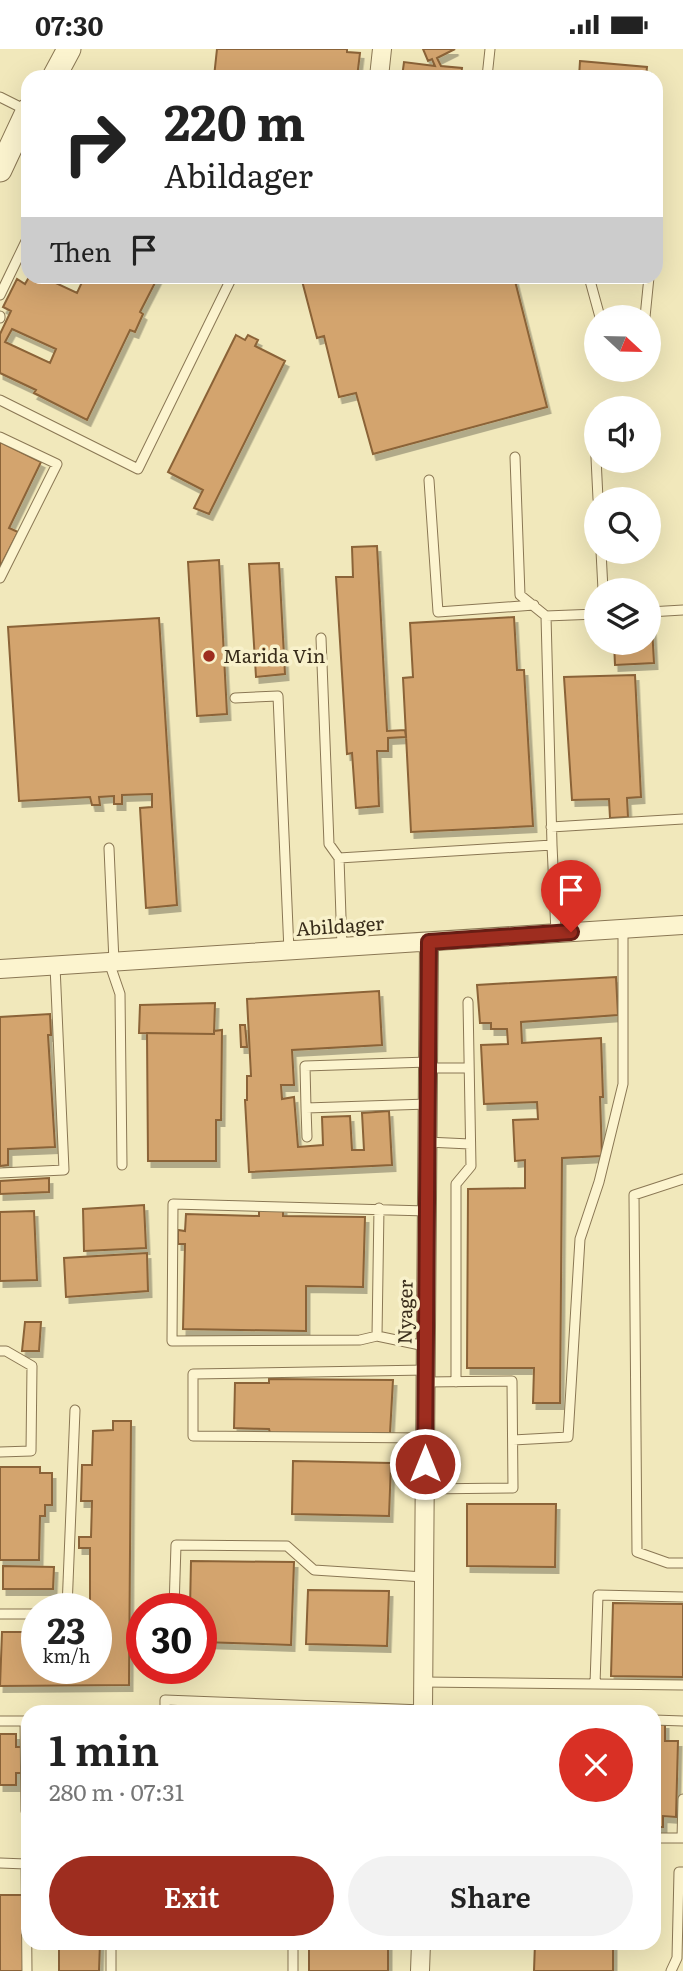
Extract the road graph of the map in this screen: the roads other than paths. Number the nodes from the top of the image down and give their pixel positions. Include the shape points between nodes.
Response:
1 (56, 49) edge
2 (69, 49) edge
3 (382, 49) edge
4 (490, 49) edge
5 (46, 70) edge
6 (58, 70) edge
7 (380, 70) edge
8 (488, 70) edge
9 (0, 97) edge
10 (21, 107) edge
11 (21, 125) edge
12 (21, 140) edge
13 (0, 170) edge
14 (0, 181) edge
15 (21, 252) edge
16 (229, 284) edge
17 (591, 284) edge
18 (648, 284) edge
19 (0, 295) edge
20 (597, 305) edge
21 (646, 305) edge
22 (0, 400) edge
23 (0, 437) edge
24 (515, 457) dead end
25 (429, 480) dead end
26 (0, 578) edge
27 (534, 605) junction
28 (683, 610) edge
29 (661, 611) edge
30 (584, 615) edge
31 (546, 616) junction
32 (321, 638) dead end
33 (235, 698) dead end
34 (683, 819) edge
35 (551, 827) junction
36 (552, 845) junction
37 (109, 848) dead end
38 (339, 858) junction
39 (683, 925) edge
40 (623, 929) junction
41 (556, 933) junction
42 (429, 942) junction
43 (342, 947) junction
44 (289, 951) junction
45 (111, 962) junction
46 (55, 966) junction
47 (0, 969) edge
48 (468, 1002) dead end
49 (428, 1065) junction
50 (468, 1067) junction
51 (428, 1104) junction
52 (306, 1108) junction
53 (307, 1137) dead end
54 (428, 1142) junction
55 (470, 1144) junction
56 (122, 1165) dead end
57 (0, 1173) edge
58 (683, 1179) edge
59 (379, 1209) junction
60 (427, 1211) junction
61 (377, 1336) junction
62 (425, 1346) junction
63 (0, 1351) edge
64 (426, 1376) junction
65 (456, 1382) junction
66 (75, 1410) dead end
67 (425, 1438) junction
68 (513, 1440) junction
69 (0, 1452) edge
70 (424, 1489) junction
71 (683, 1563) edge
72 (424, 1577) junction
73 (68, 1593) edge
74 (174, 1593) edge
75 (683, 1597) edge
76 (0, 1614) edge
77 (21, 1614) edge
78 (423, 1682) junction
79 (595, 1684) junction
80 (683, 1685) edge
81 (165, 1705) edge
82 (276, 1705) edge
83 (423, 1705) edge
84 (661, 1720) edge
85 (0, 1721) edge
86 (21, 1721) edge
87 (683, 1721) edge
88 (683, 1799) edge
89 (661, 1838) edge
90 (0, 1863) edge
91 (21, 1864) edge
92 (683, 1872) edge
93 (27, 1950) edge
94 (111, 1950) edge
95 (293, 1950) edge
96 (421, 1950) edge
97 (27, 1971) edge
98 (111, 1971) edge
99 (293, 1971) edge
100 (420, 1971) edge
101 (671, 1971) edge

1 - 5 street
2 - 6 street
3 - 7 street
4 - 8 lane
9 - 10 lane
11 - 13 street
12 - 14 street
15 - 19 lane
16 - 22 lane via 138,469
17 - 20 lane
18 - 21 lane
23 - 26 lane via 57,464
24 - 27 lane via 520,595
25 - 27 lane via 438,612
27 - 31 lane
28 - 29 lane
30 - 31 lane
31 - 35 lane
32 - 38 lane via 328,845
33 - 44 lane via 278,696
34 - 35 lane
35 - 36 lane
36 - 38 lane
36 - 41 lane
37 - 45 lane
38 - 43 lane
39 - 40 street, Abildager
40 - 41 street, Abildager
40 - 68 lane via 623,1084 580,1238 568,1437
41 - 42 street, Abildager
42 - 43 street, Abildager
42 - 49 street, Nyager
43 - 44 street, Abildager
44 - 45 street, Abildager
45 - 46 street, Abildager
45 - 56 lane via 120,994
46 - 47 street, Abildager
46 - 57 lane via 64,1170
48 - 50 lane
49 - 50 lane
49 - 51 street, Nyager
49 - 52 lane via 305,1066
50 - 55 lane
51 - 52 lane
51 - 54 street, Nyager
52 - 53 lane
54 - 55 lane
54 - 60 street, Nyager
55 - 65 lane via 471,1166 456,1184
58 - 71 lane via 634,1195 637,1552
59 - 60 lane
59 - 61 lane
59 - 61 lane via 173,1204 173,1341 360,1341
60 - 62 street, Nyager
61 - 62 lane
62 - 64 street, Nyager
63 - 69 lane via 32,1366 32,1451
64 - 65 lane
64 - 67 street, Nyager
64 - 67 lane via 193,1374 193,1436
65 - 68 lane via 512,1381
66 - 73 lane
67 - 70 street, Nyager
68 - 70 lane via 513,1488
70 - 72 street, Nyager
72 - 74 lane via 314,1570 288,1546 176,1545
72 - 78 street, Nyager
75 - 79 lane via 598,1595
76 - 77 lane
78 - 79 lane
78 - 83 street, Nyager
79 - 80 lane
81 - 82 lane via 165,1700
84 - 87 lane
85 - 86 lane
88 - 89 lane via 682,1838
90 - 91 lane
92 - 101 lane via 679,1872 677,1958
93 - 97 lane
94 - 98 lane
95 - 99 lane
96 - 100 street

